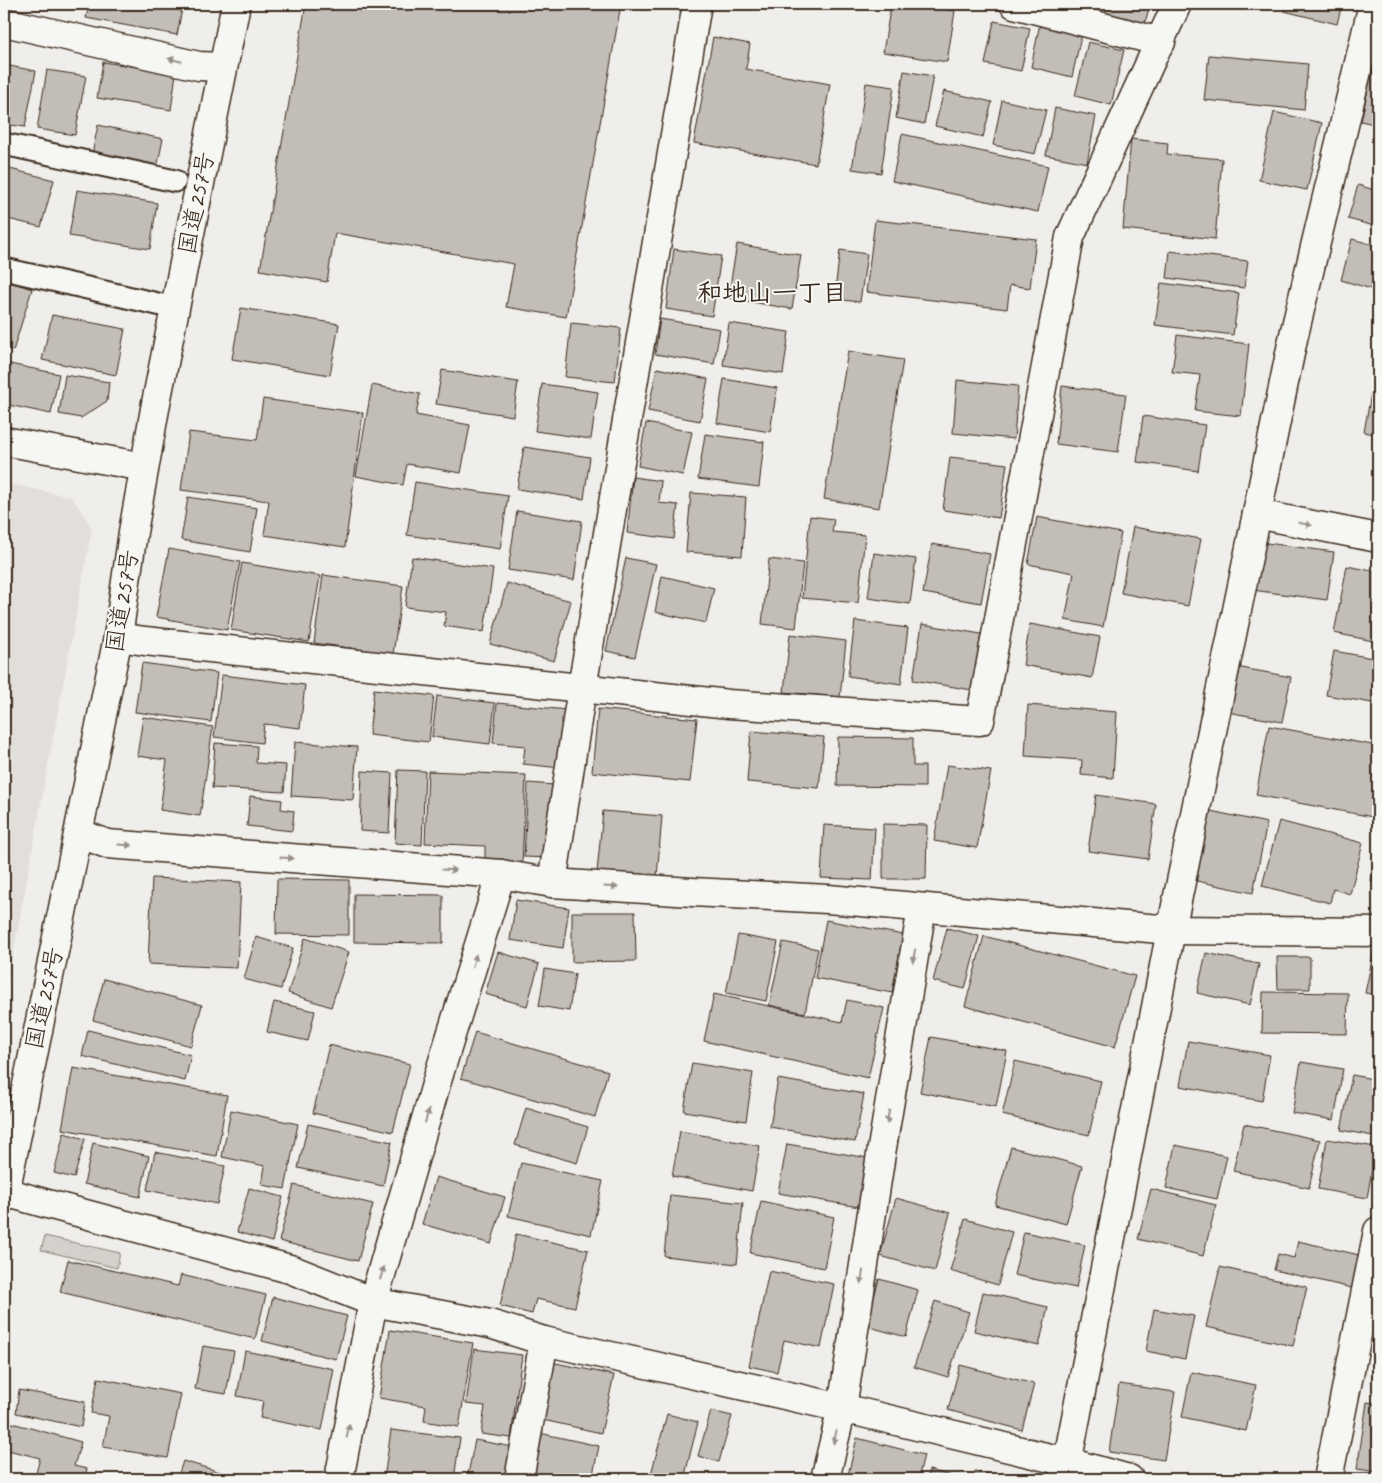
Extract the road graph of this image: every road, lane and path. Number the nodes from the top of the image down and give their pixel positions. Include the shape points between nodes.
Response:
1 (236, 4) edge
2 (697, 4) edge
3 (1014, 4) edge
4 (1178, 4) edge
5 (1373, 4) edge
6 (4, 22) edge
7 (1372, 41) edge
8 (1160, 42) junction
9 (223, 68) junction
10 (4, 144) edge
11 (175, 182) dead end
12 (4, 269) edge
13 (175, 308) junction
14 (4, 441) edge
15 (144, 467) junction
16 (1257, 514) junction
17 (1378, 538) edge
18 (118, 637) junction
19 (582, 688) junction
20 (79, 833) junction
21 (501, 874) junction
22 (552, 883) junction
23 (922, 908) junction
24 (1171, 930) junction
25 (1378, 932) edge
26 (4, 1194) edge
27 (1378, 1231) edge
28 (373, 1302) junction
29 (544, 1341) junction
30 (842, 1408) junction
31 (1066, 1471) edge
32 (339, 1479) edge
33 (519, 1479) edge
34 (826, 1479) edge
35 (1129, 1479) edge
36 (1328, 1479) edge

1 - 9 main road, 国道257号
2 - 19 main road
3 - 8 main road
4 - 8 main road
5 - 7 main road
9 -> 6 main road via 199,66
7 - 16 main road via 1293,339
8 - 19 main road via 1070,238 980,721 729,704
9 - 13 main road, 国道257号
10 - 11 lane
12 - 13 lane
13 - 15 main road, 国道257号
14 - 15 main road
15 - 18 main road, 国道257号
16 -> 17 main road
16 - 24 main road
18 - 19 main road
18 - 20 main road, 国道257号
19 - 22 main road
20 -> 21 main road via 107,844
20 - 26 main road, 国道257号
21 - 22 main road
28 -> 21 main road
22 -> 23 main road via 828,899
23 - 24 main road
23 -> 30 main road
24 - 25 main road
24 - 31 main road
26 - 28 main road via 290,1269
27 - 36 main road
28 - 29 main road via 490,1324
32 -> 28 main road
29 - 30 main road
29 - 33 main road
30 - 31 main road
30 -> 34 main road
31 - 35 main road

